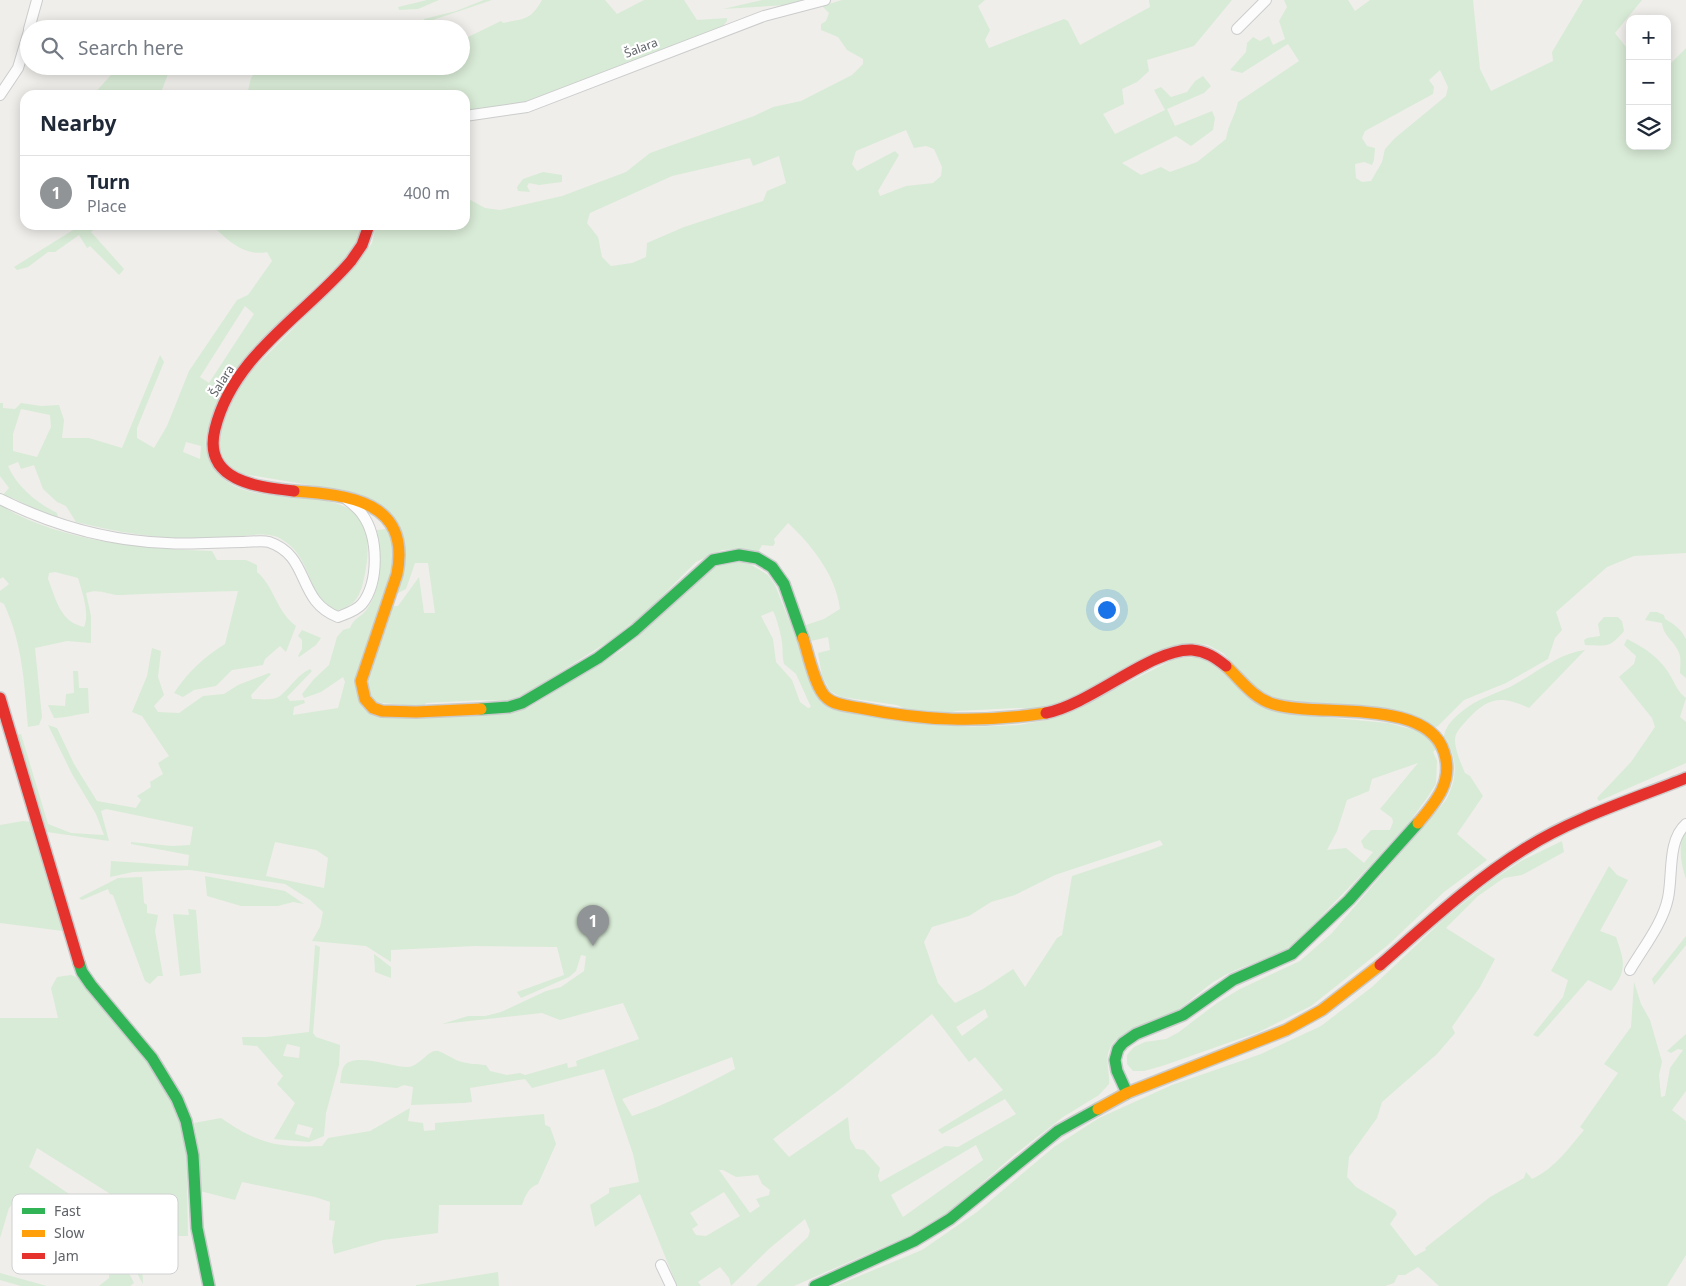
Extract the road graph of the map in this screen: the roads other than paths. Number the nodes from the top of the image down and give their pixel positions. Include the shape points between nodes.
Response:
1 (37, 0) edge
2 (826, 0) edge
3 (1266, 0) edge
4 (32, 20) edge
5 (1237, 29) dead end
6 (20, 61) edge
7 (0, 95) edge
8 (470, 115) edge
9 (368, 230) edge
10 (344, 497) junction
11 (0, 499) edge
12 (0, 698) edge
13 (1686, 778) edge
14 (1686, 824) edge
15 (1630, 970) dead end
16 (1127, 1093) junction
17 (661, 1265) dead end
18 (209, 1286) edge
19 (671, 1286) edge
20 (815, 1286) edge

1 - 4 street
2 - 8 street, Šalara via 764,16 527,107
3 - 5 street
6 - 7 street
9 - 10 street, Šalara via 365,242 350,264 268,343 238,377 222,405 212,438 214,458 224,470 242,482
10 - 11 street via 363,514 372,536 374,555 370,587 361,605 338,617 324,612 310,596 296,561 283,547 267,541 167,543 108,536 31,514
10 - 16 street, Šalara via 368,504 385,518 400,548 385,612 361,681 367,702 385,713 522,704 635,630 713,560 740,555 757,558 772,567 784,584 817,681 826,698 838,703 940,721 1038,714 1068,707 1156,660 1173,652 1189,650 1206,652 1220,659 1262,700 1287,708 1415,722 1440,739 1448,762 1445,789 1415,826 1350,899 1293,954 1232,980 1177,1018 1125,1042 1117,1050 1115,1064
12 - 18 street via 82,972 160,1066 188,1125 195,1204
13 - 16 street via 1582,820 1527,847 1474,883 1363,980 1322,1010 1286,1030
14 - 15 street via 1677,840 1670,866 1668,899 1659,922
16 - 20 street via 1058,1131 950,1220 914,1241
17 - 19 street

